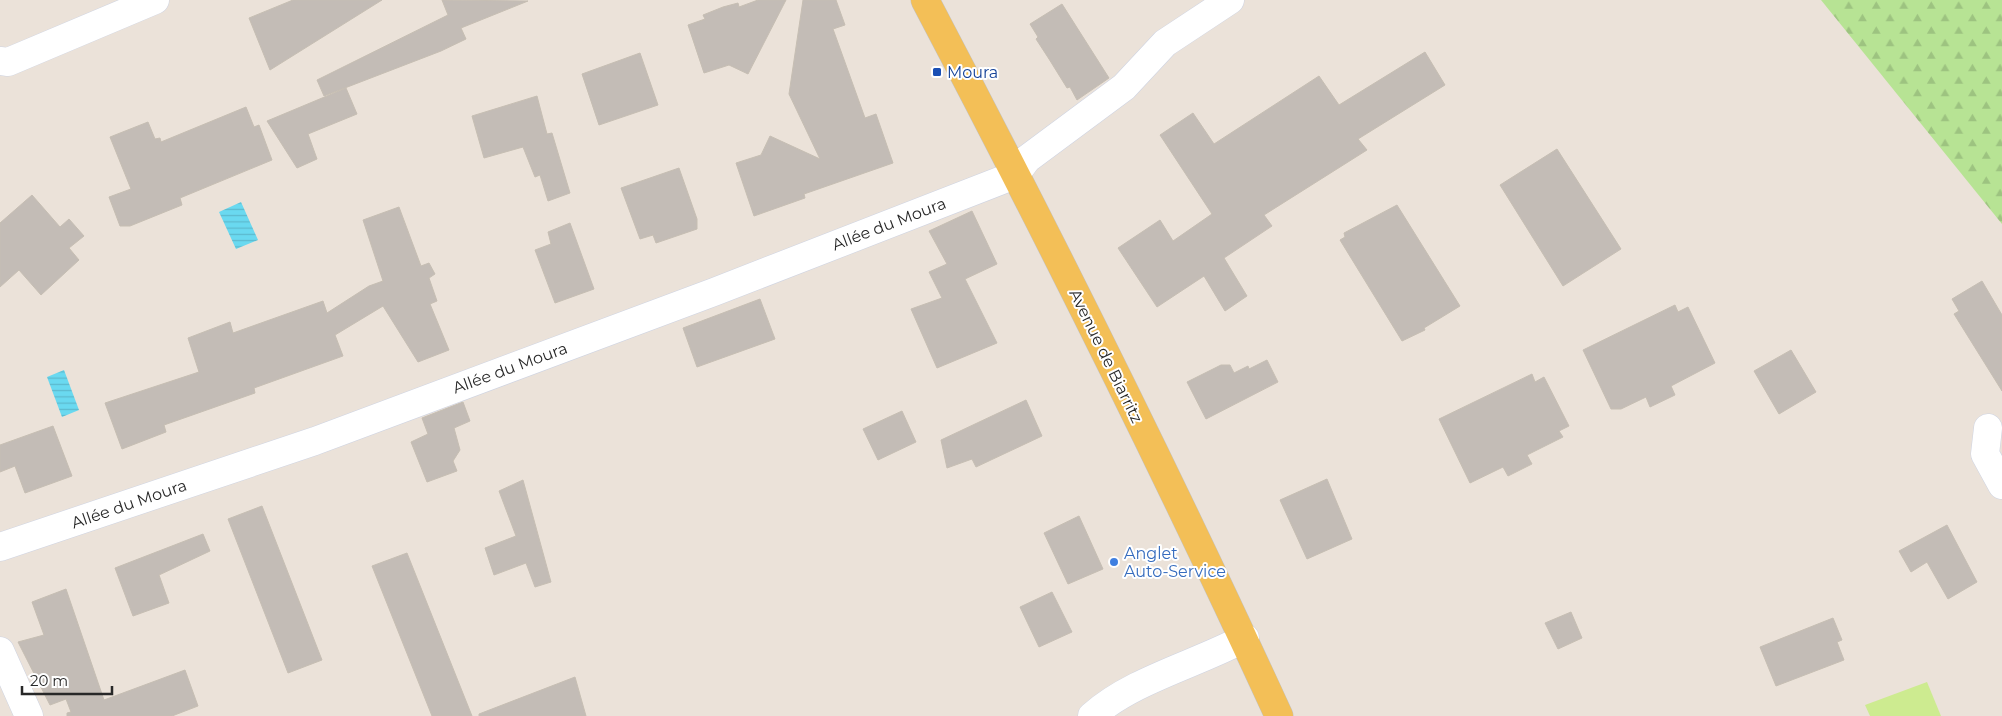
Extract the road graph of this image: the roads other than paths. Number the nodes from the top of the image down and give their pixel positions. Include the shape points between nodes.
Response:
1 (155, 0) edge
2 (925, 0) edge
3 (1230, 0) edge
4 (0, 61) edge
5 (1015, 175) junction
6 (1988, 428) dead end
7 (2002, 485) edge
8 (0, 548) edge
9 (1245, 638) junction
10 (0, 651) edge
11 (29, 716) edge
12 (1092, 716) edge
13 (1279, 716) edge

1 - 4 street via 8,62
2 - 5 main road, Avenue de Biarritz
3 - 5 street via 1165,43 1124,87 1027,159
5 - 8 street, Allée du Moura via 324,438
5 - 9 main road, Avenue de Biarritz
6 - 7 street via 1985,454
9 - 12 street via 1139,685
9 - 13 main road, Avenue de Biarritz
10 - 11 street

